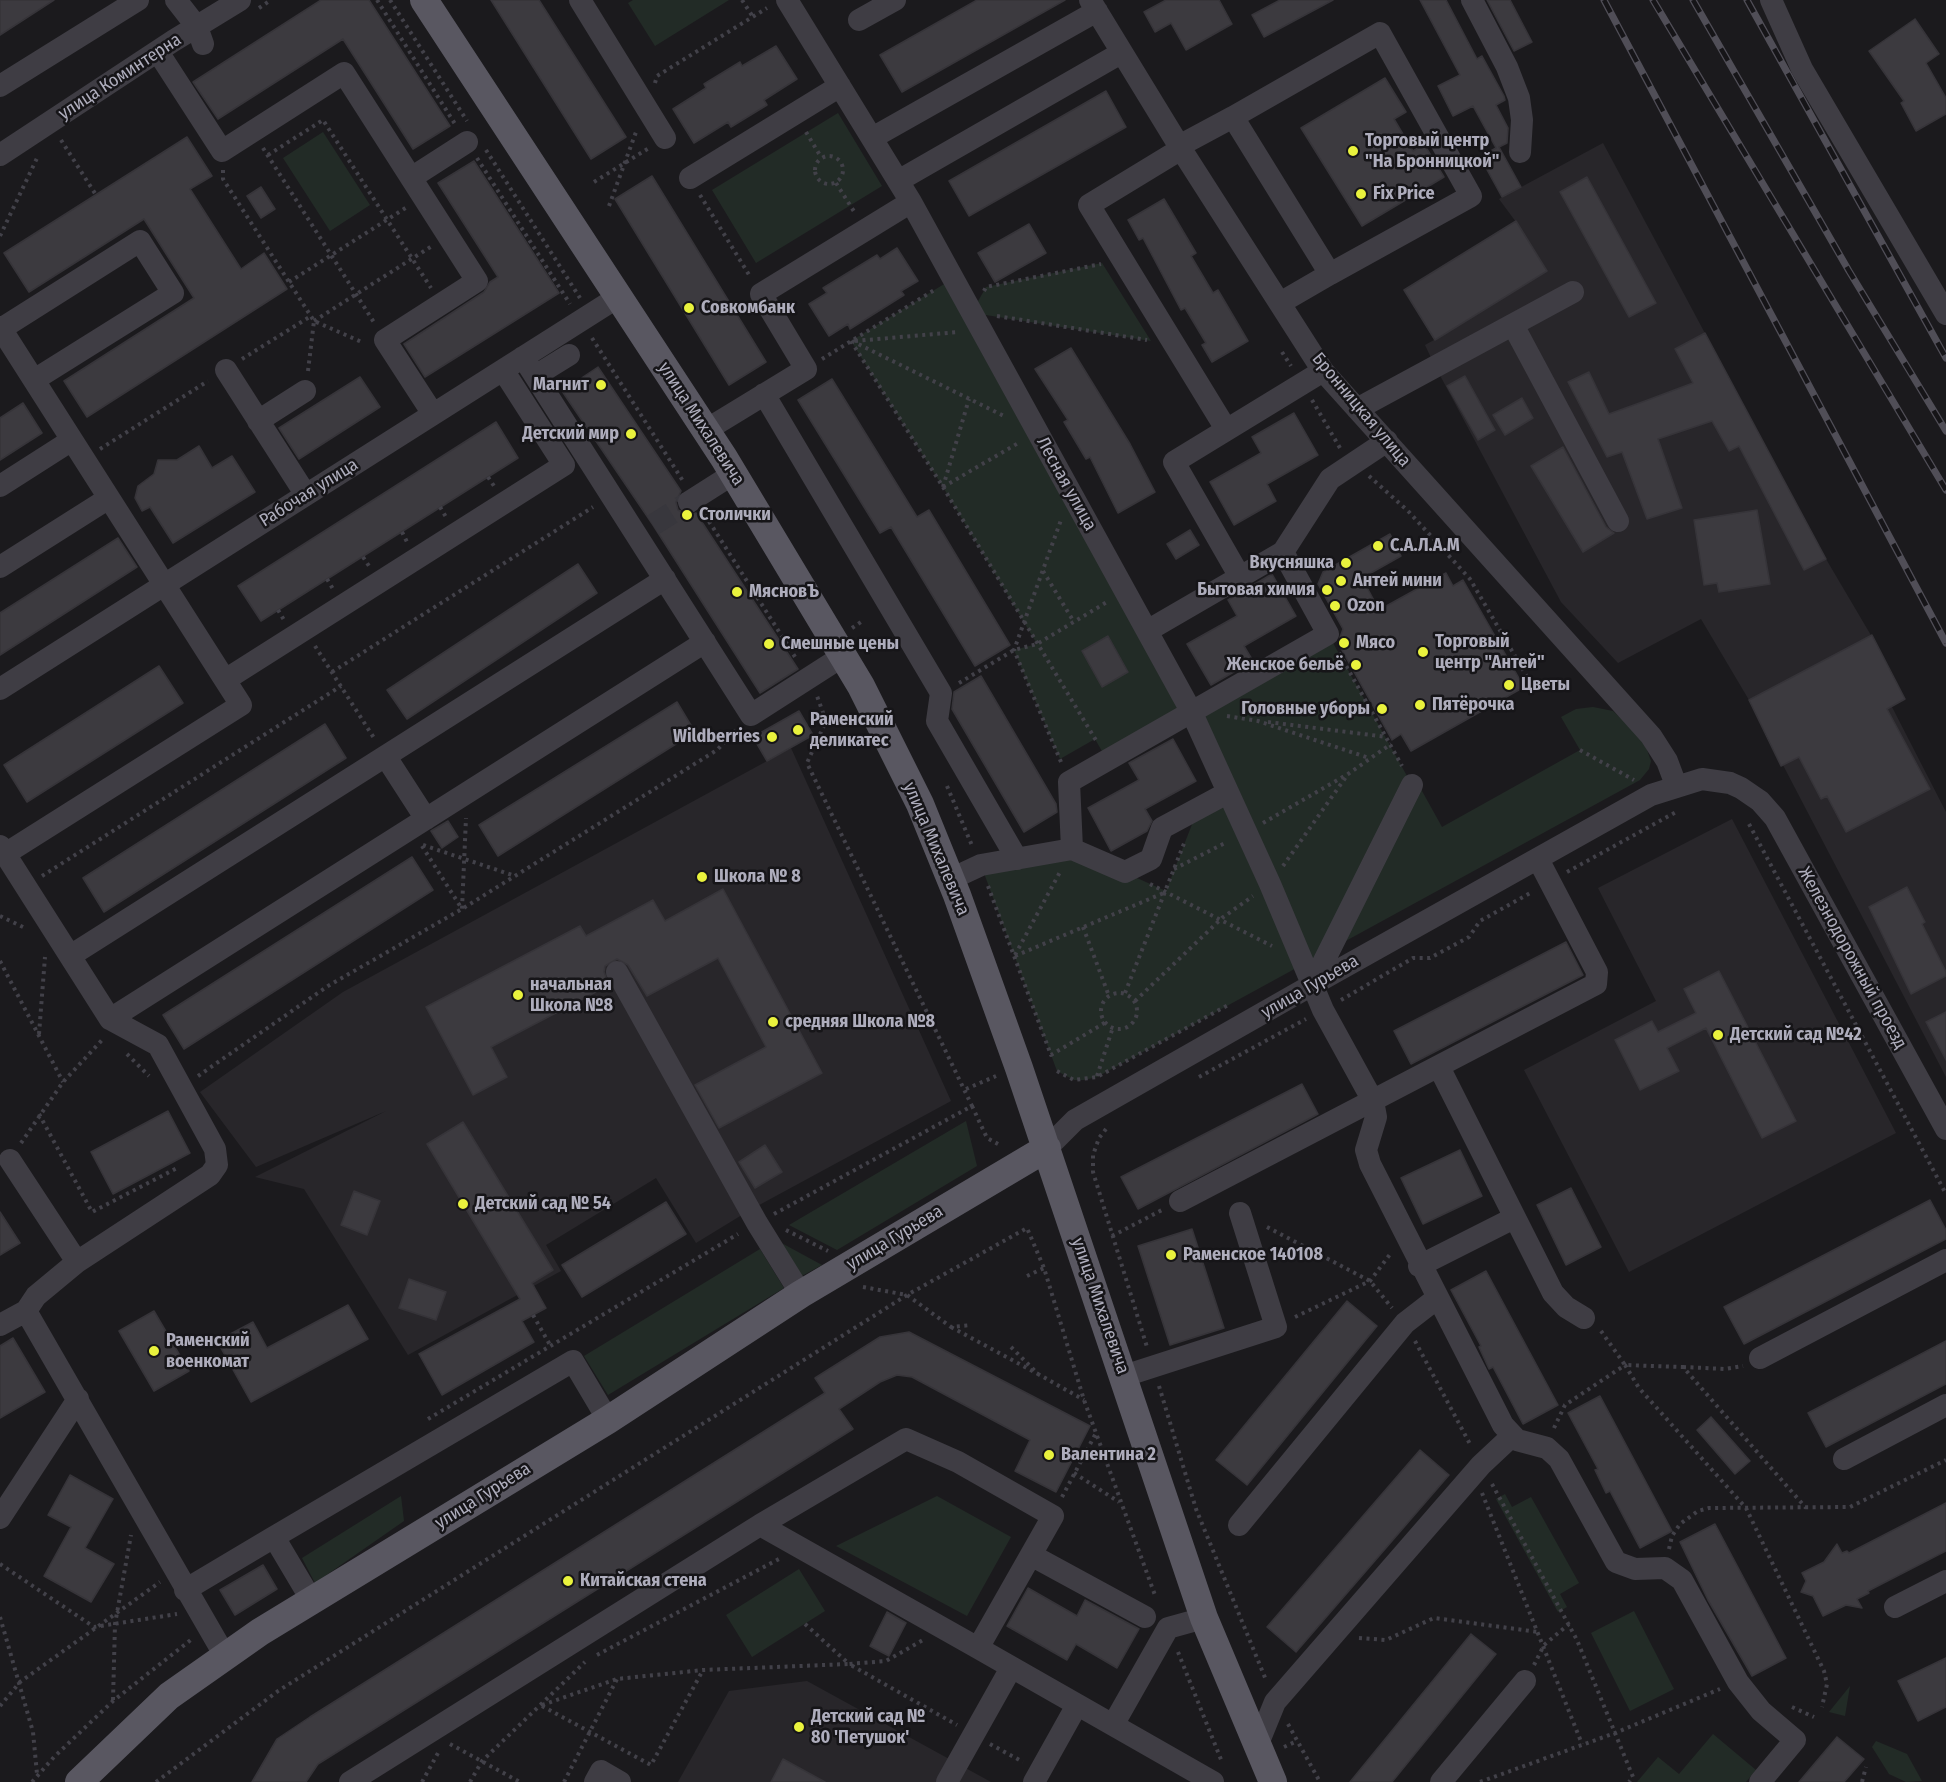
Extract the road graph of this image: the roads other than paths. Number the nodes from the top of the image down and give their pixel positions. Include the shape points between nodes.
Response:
1 (138, 0) edge
2 (177, 0) edge
3 (424, 0) edge
4 (580, 0) edge
5 (895, 0) edge
6 (1472, 0) edge
7 (779, 3) edge
8 (1779, 4) edge
9 (1093, 5) edge
10 (228, 9) edge
11 (860, 20) dead end
12 (200, 36) junction
13 (158, 52) junction
14 (1121, 53) junction
15 (0, 86) edge
16 (840, 86) junction
17 (1233, 117) junction
18 (474, 138) road end
19 (665, 138) road end
20 (872, 138) junction
21 (1180, 148) junction
22 (1520, 152) dead end
23 (0, 155) edge
24 (690, 178) road end
25 (898, 181) junction
26 (417, 188) junction
27 (911, 202) junction
28 (1330, 274) junction
29 (1574, 292) dead end
30 (618, 297) junction
31 (1280, 303) junction
32 (1946, 314) edge
33 (1513, 325) junction
34 (1, 328) edge
35 (569, 355) dead end
36 (523, 357) junction
37 (226, 370) road end
38 (503, 370) junction
39 (1323, 371) junction
40 (535, 376) junction
41 (34, 380) junction
42 (305, 391) road end
43 (764, 394) junction
44 (1357, 409) junction
45 (433, 414) junction
46 (258, 421) junction
47 (1226, 429) junction
48 (705, 430) junction
49 (72, 440) junction
50 (1387, 441) junction
51 (733, 474) junction
52 (0, 486) edge
53 (306, 495) junction
54 (109, 498) junction
55 (692, 501) tunnel mouth
56 (1618, 521) dead end
57 (1283, 552) junction
58 (0, 567) edge
59 (1240, 577) junction
60 (665, 579) junction
61 (164, 585) junction
62 (1148, 631) junction
63 (705, 642) junction
64 (843, 656) junction
65 (225, 680) junction
66 (0, 689) edge
67 (1191, 711) junction
68 (386, 757) junction
69 (1412, 785) road end
70 (1676, 785) junction
71 (1227, 793) junction
72 (1750, 794) joint
73 (419, 831) junction
74 (1072, 849) junction
75 (3, 850) edge
76 (1017, 859) junction
77 (1538, 859) junction
78 (951, 879) junction
79 (70, 956) junction
80 (617, 972) dead end
81 (1308, 974) junction
82 (109, 1029) junction
83 (1439, 1067) junction
84 (1373, 1101) junction
85 (1946, 1129) edge
86 (1047, 1148) junction
87 (10, 1160) road end
88 (1180, 1201) road end
89 (1240, 1213) dead end
90 (1514, 1218) junction
91 (1946, 1260) edge
92 (77, 1262) junction
93 (1419, 1266) junction
94 (801, 1294) junction
95 (1436, 1299) junction
96 (26, 1311) junction
97 (1584, 1318) road end
98 (0, 1325) edge
99 (1760, 1358) road end
100 (1124, 1376) junction
101 (78, 1399) junction
102 (1946, 1405) edge
103 (608, 1420) junction
104 (1512, 1436) junction
105 (1844, 1459) dead end
106 (0, 1518) edge
107 (1239, 1524) dead end
108 (760, 1525) junction
109 (274, 1537) junction
110 (1030, 1555) junction
111 (180, 1581) junction
112 (1946, 1581) edge
113 (312, 1601) junction
114 (1895, 1607) dead end
115 (1145, 1617) dead end
116 (1204, 1618) junction
117 (978, 1648) junction
118 (225, 1656) junction
119 (1011, 1668) junction
120 (1525, 1681) road end
121 (1077, 1705) junction
122 (1113, 1725) junction
123 (1257, 1746) junction
124 (1218, 1774) edge
125 (1037, 1777) edge
126 (79, 1782) edge
127 (350, 1782) edge
128 (595, 1782) edge
129 (620, 1782) edge
130 (946, 1782) edge
131 (1273, 1782) edge
132 (1441, 1782) edge
133 (1760, 1782) edge

1 - 15 street
2 - 12 street
3 - 30 main road, улица Михалевича
4 - 19 street
5 - 11 street
6 - 22 street via 1519,98
7 - 16 street, Лесная улица
8 - 32 street via 1802,69
9 - 14 street, Бронницкая улица
9 - 20 street
10 - 12 street, улица Коминтерна
12 - 13 street, улица Коминтерна
13 - 23 street, улица Коминтерна
13 - 26 street via 222,151 344,73
14 - 21 street, Бронницкая улица
14 - 25 street
16 - 20 street, Лесная улица
16 - 24 street
17 - 21 street
17 - 28 street
17 - 28 street via 1380,33 1471,196
18 - 26 street
20 - 25 street, Лесная улица
21 - 31 street, Бронницкая улица
21 - 47 street via 1089,205
25 - 27 street, Лесная улица
26 - 45 street via 477,281 441,304 390,348
27 - 43 street via 761,294 806,369
27 - 62 street, Лесная улица
28 - 31 street
29 - 33 street
30 - 36 street, Рабочая улица
30 - 48 main road, улица Михалевича
31 - 39 street, Бронницкая улица
33 - 44 street
33 - 56 street
34 - 41 street
34 - 41 street via 140,241 173,293
35 - 40 street
36 - 38 street, Рабочая улица
36 - 40 street
37 - 46 street
38 - 45 street, Рабочая улица
38 - 65 street via 564,465
39 - 44 street, Бронницкая улица
39 - 47 street
40 - 60 street via 611,495 645,531
41 - 49 street
42 - 46 street
43 - 48 street
43 - 76 street via 941,693 937,720
44 - 50 street, Бронницкая улица
45 - 53 street, Рабочая улица
46 - 53 street
47 - 59 street via 1174,462
48 - 51 main road, улица Михалевича
49 - 52 street
49 - 54 street
50 - 57 street via 1330,479
50 - 70 street, Бронницкая улица via 1651,736
51 - 55 street
51 - 64 main road, улица Михалевича
53 - 61 street, Рабочая улица
54 - 58 street
54 - 61 street
57 - 59 street
57 - 67 street via 1328,634
59 - 62 street
60 - 63 street
60 - 68 street
61 - 65 street
61 - 66 street, Рабочая улица
62 - 67 street, Лесная улица
63 - 64 street via 751,715
63 - 73 street via 467,793
64 - 78 main road, улица Михалевича via 920,804
65 - 75 street via 241,705
67 - 71 street, Лесная улица
67 - 74 street via 1069,782
68 - 73 street
68 - 79 street
69 - 81 street
70 - 72 street, улица Гурьева via 1717,780
70 - 77 street, улица Гурьева via 1651,795
71 - 74 street via 1162,828 1151,859 1125,872
71 - 81 street, Лесная улица
72 - 85 street, Железнодорожный проезд via 1768,809 1780,827
73 - 82 street
74 - 76 street
75 - 79 street
76 - 78 street via 981,865
77 - 81 street, улица Гурьева
77 - 83 street via 1597,972 1598,981
78 - 86 main road, улица Михалевича
79 - 82 street
80 - 94 street
81 - 84 street, Лесная улица via 1323,1010
81 - 86 street, улица Гурьева via 1075,1120
82 - 92 street via 158,1045 215,1149 217,1165 210,1175
83 - 84 street
83 - 90 street
84 - 88 street
84 - 93 street via 1376,1117 1367,1156
86 - 94 main road, улица Гурьева
86 - 100 main road, улица Михалевича
87 - 92 street
89 - 100 street via 1276,1327
90 - 93 street
90 - 97 street via 1553,1293
91 - 99 street
92 - 96 street via 36,1296
93 - 95 street
94 - 103 main road, улица Гурьева
95 - 104 street
95 - 107 street via 1410,1318
96 - 98 street
96 - 101 street
100 - 116 main road, улица Михалевича
101 - 106 street
101 - 111 street
102 - 105 street
103 - 109 street via 573,1361
103 - 113 main road, улица Гурьева
104 - 123 street via 1474,1473 1275,1702
104 - 133 street via 1547,1448 1564,1468 1616,1562 1635,1569 1665,1568 1686,1586 1738,1682 1761,1711 1795,1740
108 - 110 street via 906,1439 958,1462 1053,1516
108 - 117 street
108 - 127 street
109 - 111 street
109 - 113 street
110 - 115 street
110 - 117 street
111 - 118 street
112 - 114 street
113 - 118 main road, улица Гурьева
116 - 122 street via 1168,1628
116 - 123 main road, улица Михалевича
117 - 119 street
118 - 126 main road, улица Гурьева via 169,1696
119 - 121 street
119 - 130 street
120 - 132 street
121 - 122 street
121 - 125 street
122 - 124 street
123 - 131 main road, улица Михалевича
128 - 129 street via 601,1771

